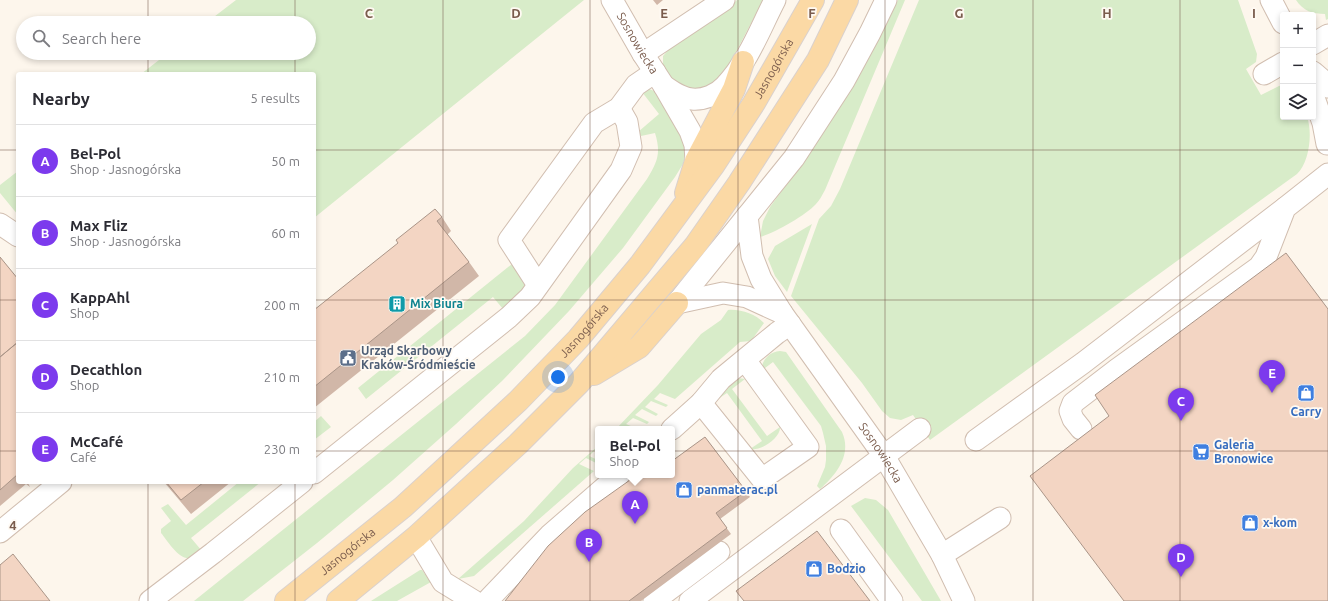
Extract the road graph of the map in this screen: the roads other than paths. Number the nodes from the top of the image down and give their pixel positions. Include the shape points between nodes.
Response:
1 (612, 0) edge
2 (724, 0) edge
3 (775, 0) edge
4 (813, 0) edge
5 (847, 0) edge
6 (886, 0) edge
7 (1271, 0) edge
8 (1280, 17) edge
9 (1328, 35) edge
10 (1316, 42) edge
11 (643, 54) junction
12 (743, 62) junction
13 (1280, 65) edge
14 (1264, 74) dead end
15 (1316, 75) edge
16 (660, 79) junction
17 (1328, 87) edge
18 (1316, 103) edge
19 (619, 108) junction
20 (1327, 143) edge
21 (696, 161) junction
22 (1328, 173) edge
23 (1285, 208) junction
24 (680, 212) junction
25 (747, 216) junction
26 (0, 224) edge
27 (16, 235) edge
28 (538, 285) junction
29 (677, 303) junction
30 (786, 319) junction
31 (745, 360) junction
32 (579, 383) junction
33 (701, 403) junction
34 (675, 426) edge
35 (920, 429) dead end
36 (1080, 429) dead end
37 (976, 440) dead end
38 (884, 456) junction
39 (316, 471) edge
40 (616, 478) edge
41 (60, 484) edge
42 (300, 484) edge
43 (1000, 518) dead end
44 (841, 530) dead end
45 (0, 532) edge
46 (416, 537) junction
47 (719, 552) dead end
48 (942, 555) junction
49 (150, 601) edge
50 (286, 601) edge
51 (338, 601) edge
52 (474, 601) edge
53 (487, 601) edge
54 (654, 601) edge
55 (690, 601) edge
56 (892, 601) edge
57 (964, 601) edge

1 - 11 street, Sosnowiecka
2 - 11 street
3 - 12 street
4 - 24 main road, Jasnogórska via 754,103
5 - 32 main road via 818,60 739,183 694,246
6 - 25 street via 844,81 794,158
7 - 8 street
9 - 10 street
11 - 16 street, Sosnowiecka
12 - 16 street, Sosnowiecka via 725,86 712,96 700,99 678,96
12 - 21 main road via 734,89
13 - 14 street
15 - 17 street
16 - 19 street via 636,85
16 - 21 street, Sosnowiecka via 690,131 695,145
18 - 20 street
19 - 28 street via 627,122 631,146 621,170
19 - 28 street via 594,123 509,240
20 - 22 street via 1324,163
21 - 24 main road
22 - 23 street
23 - 36 street via 1266,257 1259,267 1074,403 1070,411
23 - 37 street via 1083,363
24 - 50 main road, Jasnogórska via 640,265 578,339 518,401 403,507
25 - 29 street
25 - 30 street, Sosnowiecka via 752,256 761,279
26 - 27 street
28 - 39 street via 530,297 509,317
29 - 30 street, Sosnowiecka via 723,293 747,297
29 - 32 main road via 639,347
30 - 31 street via 777,334
30 - 38 street, Sosnowiecka
31 - 33 street via 721,379
31 - 33 street via 808,447 762,479
32 - 46 main road via 518,444
33 - 34 street
35 - 38 street
38 - 48 street, Sosnowiecka
38 - 55 street
40 - 53 street via 550,535
41 - 45 street
42 - 49 street
43 - 48 street
44 - 56 street
46 - 51 main road
46 - 52 street via 443,582
47 - 54 street
48 - 57 street, Sosnowiecka

